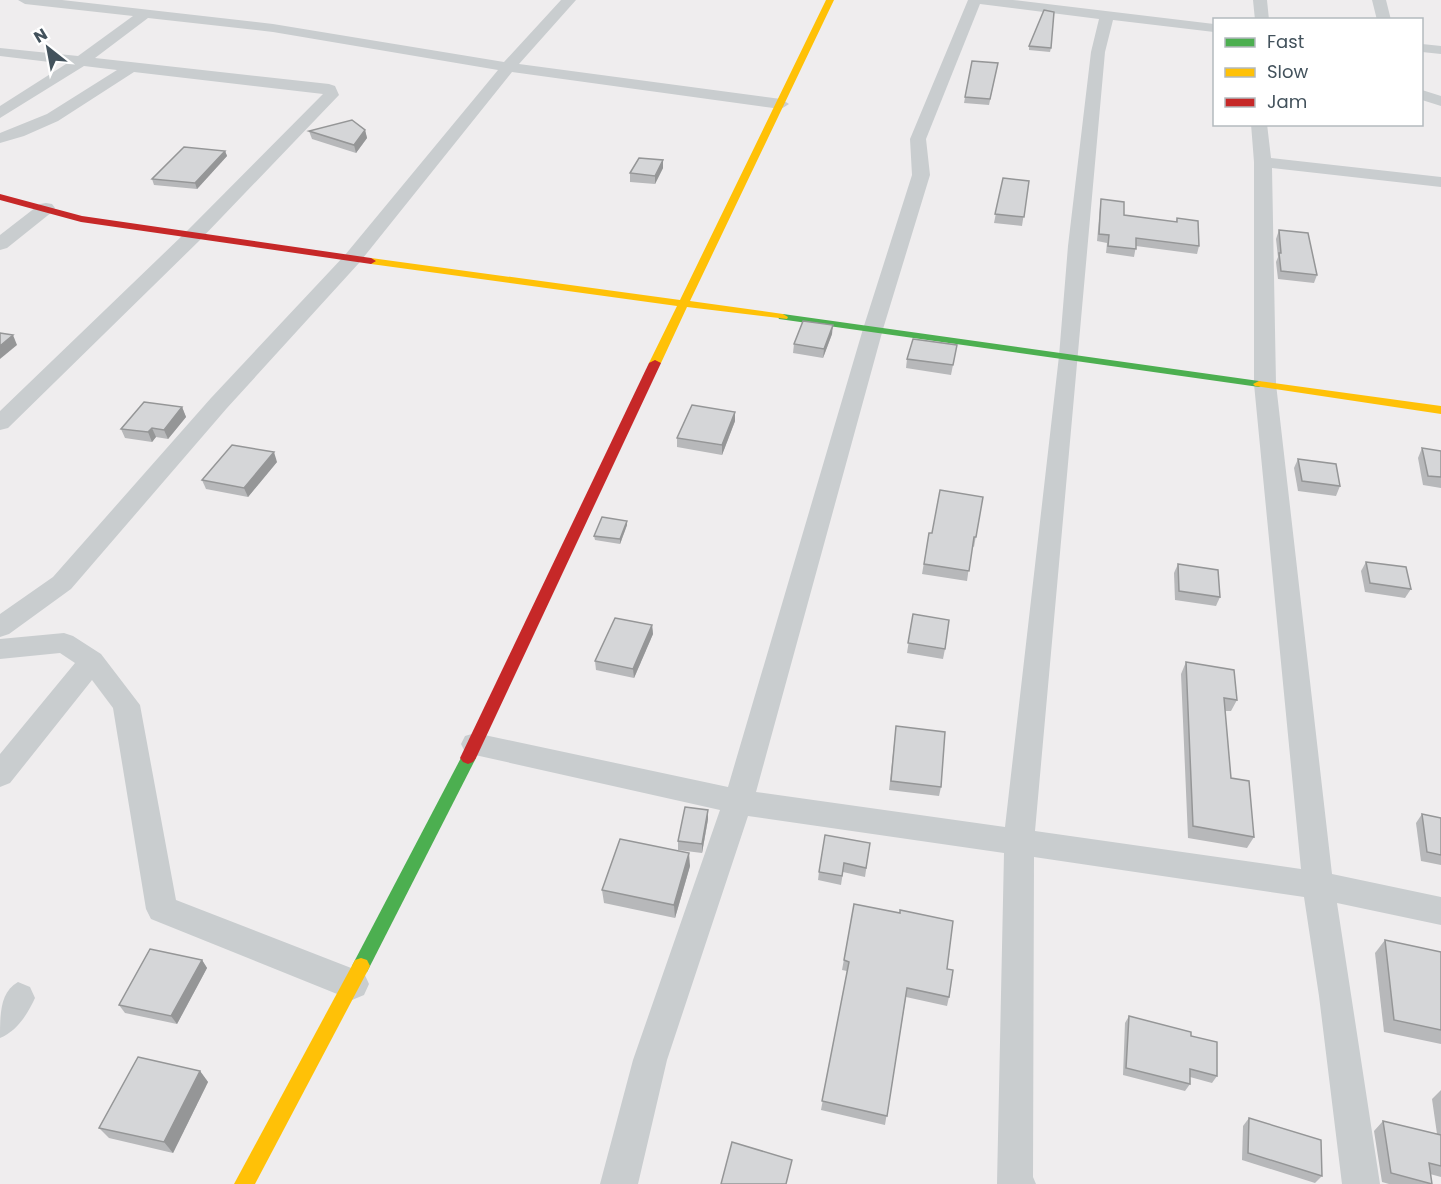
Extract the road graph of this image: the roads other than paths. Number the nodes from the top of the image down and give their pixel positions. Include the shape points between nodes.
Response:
1 (25, 0) edge
2 (569, 0) edge
3 (830, 0) edge
4 (976, 0) edge
5 (1260, 0) edge
6 (1379, 0) edge
7 (145, 14) junction
8 (1107, 16) junction
9 (1262, 18) edge
10 (1383, 18) edge
11 (1213, 28) edge
12 (1423, 48) edge
13 (1441, 50) edge
14 (0, 52) edge
15 (81, 61) junction
16 (131, 67) junction
17 (507, 67) junction
18 (1423, 95) edge
19 (1441, 101) edge
20 (781, 104) junction
21 (0, 113) edge
22 (1259, 126) edge
23 (0, 138) edge
24 (1263, 162) junction
25 (1441, 182) edge
26 (0, 197) edge
27 (46, 208) junction
28 (192, 237) junction
29 (0, 244) edge
30 (352, 260) junction
31 (683, 304) junction
32 (873, 329) junction
33 (1069, 356) junction
34 (1265, 384) junction
35 (1441, 410) edge
36 (0, 423) edge
37 (0, 627) edge
38 (0, 649) edge
39 (92, 661) junction
40 (475, 744) junction
41 (0, 775) edge
42 (738, 802) junction
43 (1019, 841) junction
44 (1318, 885) junction
45 (1441, 911) edge
46 (352, 984) junction
47 (244, 1184) edge
48 (619, 1184) edge
49 (1017, 1184) edge
50 (1362, 1184) edge

1 - 7 street
2 - 17 street
3 - 20 street
4 - 8 street
4 - 32 street via 918,139 921,175
5 - 9 street
6 - 10 street
7 - 15 street
7 - 17 street via 273,28
8 - 11 street
8 - 33 street via 1098,52
12 - 13 street
14 - 15 street
15 - 16 street
15 - 21 street
16 - 23 street via 61,114
16 - 28 street via 329,89 331,95 322,106
17 - 20 street
17 - 30 street
18 - 19 street
20 - 31 street
22 - 24 street
24 - 25 street
24 - 34 street
26 - 27 street
27 - 28 street via 81,219
27 - 29 street
28 - 30 street
28 - 36 street
30 - 31 street
30 - 37 street via 219,403 62,583
31 - 32 street
31 - 40 street
32 - 33 street
32 - 42 street
33 - 34 street
33 - 43 street
34 - 35 street
34 - 44 street
38 - 39 street via 64,644
39 - 41 street
39 - 46 street via 126,705 162,909
40 - 42 street
40 - 46 street
42 - 43 street
42 - 48 street via 650,1060
43 - 44 street
43 - 49 street via 1014,1180
44 - 45 street
44 - 50 street
46 - 47 street

